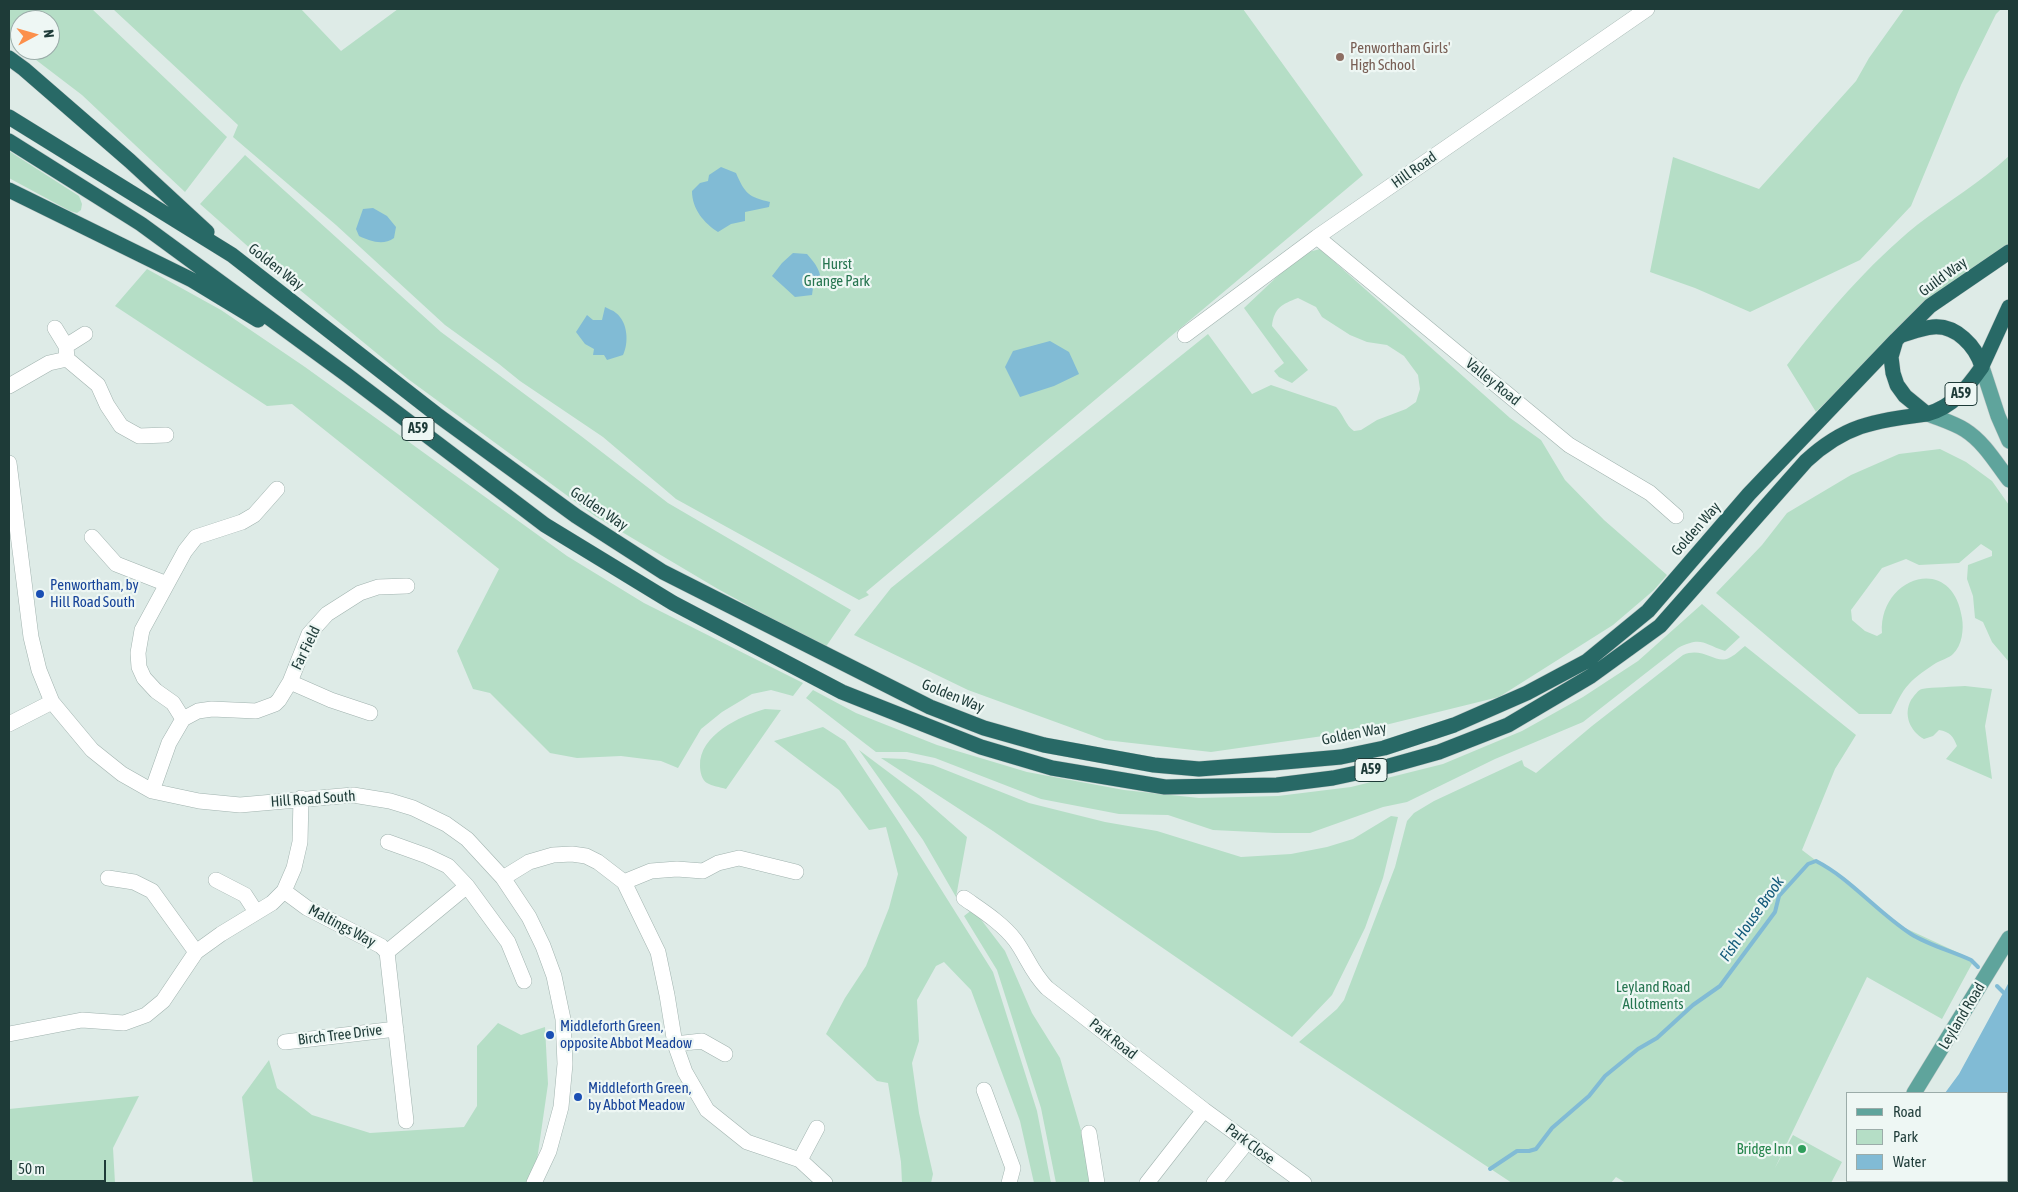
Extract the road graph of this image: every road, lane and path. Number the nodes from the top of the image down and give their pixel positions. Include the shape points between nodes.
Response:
1 (1646, 9) edge
2 (9, 58) edge
3 (9, 118) edge
4 (9, 141) edge
5 (9, 190) edge
6 (1317, 237) junction
7 (2009, 252) edge
8 (232, 255) junction
9 (2009, 307) edge
10 (55, 328) dead end
11 (85, 334) dead end
12 (1185, 335) dead end
13 (1899, 338) junction
14 (67, 352) junction
15 (1982, 366) junction
16 (346, 374) junction
17 (9, 386) edge
18 (1928, 414) junction
19 (166, 435) dead end
20 (2009, 440) edge
21 (9, 463) edge
22 (2009, 480) edge
23 (277, 489) dead end
24 (1676, 516) dead end
25 (92, 537) dead end
26 (167, 584) junction
27 (407, 586) dead end
28 (290, 682) junction
29 (52, 702) junction
30 (370, 713) dead end
31 (183, 719) junction
32 (9, 724) edge
33 (152, 791) junction
34 (301, 798) junction
35 (388, 842) dead end
36 (796, 872) dead end
37 (108, 878) dead end
38 (503, 878) junction
39 (216, 880) dead end
40 (624, 882) junction
41 (467, 886) junction
42 (284, 891) junction
43 (964, 898) dead end
44 (256, 912) junction
45 (2009, 938) edge
46 (196, 952) junction
47 (387, 952) junction
48 (524, 981) dead end
49 (396, 1029) junction
50 (9, 1034) edge
51 (285, 1042) dead end
52 (675, 1044) junction
53 (725, 1054) dead end
54 (984, 1090) dead end
55 (1915, 1092) edge
56 (1204, 1110) junction
57 (406, 1121) dead end
58 (1221, 1122) joint
59 (817, 1128) dead end
60 (1089, 1133) dead end
61 (1247, 1142) junction
62 (800, 1160) junction
63 (534, 1183) edge
64 (825, 1183) edge
65 (1009, 1183) edge
66 (1097, 1183) edge
67 (1146, 1183) edge
68 (1214, 1183) edge
69 (1304, 1183) edge

1 - 6 street, Hill Road
2 - 8 highway via 130,161
3 - 8 highway, Golden Way / A59
4 - 16 highway, A59 via 141,224
5 - 16 highway via 192,280
6 - 12 street, Hill Road
6 - 24 street, Valley Road via 1569,445 1650,493
7 - 13 highway, Guild Way / A59 via 1930,306
8 - 13 highway, Golden Way / A59 via 436,414 576,516 663,572 930,707 984,728 1044,745 1154,765 1199,769 1341,757 1384,748 1454,725 1527,693 1587,661 1648,611 1749,494
9 - 15 highway, A59
10 - 14 street
11 - 14 street
13 - 15 highway, A59 via 1934,327 1946,328 1970,345
13 - 18 highway, A59 via 1891,357 1897,385 1905,396
14 - 17 street
14 - 19 street via 98,385 122,426 139,436
15 - 18 highway, A59 via 1954,401
15 - 20 main road
16 - 18 highway, A59 via 545,525 673,603 842,692 981,748 1052,768 1166,787 1277,785 1333,778 1439,752 1508,725 1591,676 1660,626 1806,461 1824,445 1866,424
18 - 22 main road via 1970,434
21 - 29 street, Hill Road South via 31,637
23 - 26 street via 254,515 196,537
25 - 26 street via 116,564
26 - 31 street via 142,630 139,667 144,678 173,703
27 - 28 street, Far Field via 378,587 360,593 327,614 309,634
28 - 30 street, Far Field
28 - 31 street, Far Field via 280,700 269,708 256,711 212,709 198,711
29 - 32 street
29 - 33 street, Hill Road South via 92,750 122,774
31 - 33 street via 169,743
33 - 34 street, Hill Road South via 240,805
34 - 38 street, Hill Road South via 362,796 413,808 446,824 467,839
34 - 42 street via 300,842
35 - 41 street via 448,866
36 - 40 street via 739,858 718,863 704,871 677,869 651,872
37 - 46 street via 134,882 152,891
38 - 40 street via 530,862 553,855 572,854 598,862
38 - 63 street, Hill Road South via 529,916 543,946 554,976 563,1019 565,1064 561,1107 549,1151
39 - 44 street via 245,895
40 - 52 street via 658,952
41 - 47 street, Maltings Way
41 - 48 street via 508,942
42 - 44 street
42 - 47 street, Maltings Way via 306,908
43 - 56 street, Park Road via 1008,931 1035,976 1047,988
44 - 46 street
45 - 55 main road, Leyland Road
46 - 50 street via 163,1001 146,1015 124,1023 82,1020
47 - 49 street
49 - 51 street, Birch Tree Drive
49 - 57 street
52 - 53 street via 702,1042
52 - 62 street via 685,1072 707,1110 747,1142
54 - 65 street via 1013,1168
56 - 58 street, Park Road
56 - 67 street
58 - 61 street, Park Close
59 - 62 street
60 - 66 street
61 - 68 street
61 - 69 street, Park Close
62 - 64 street

